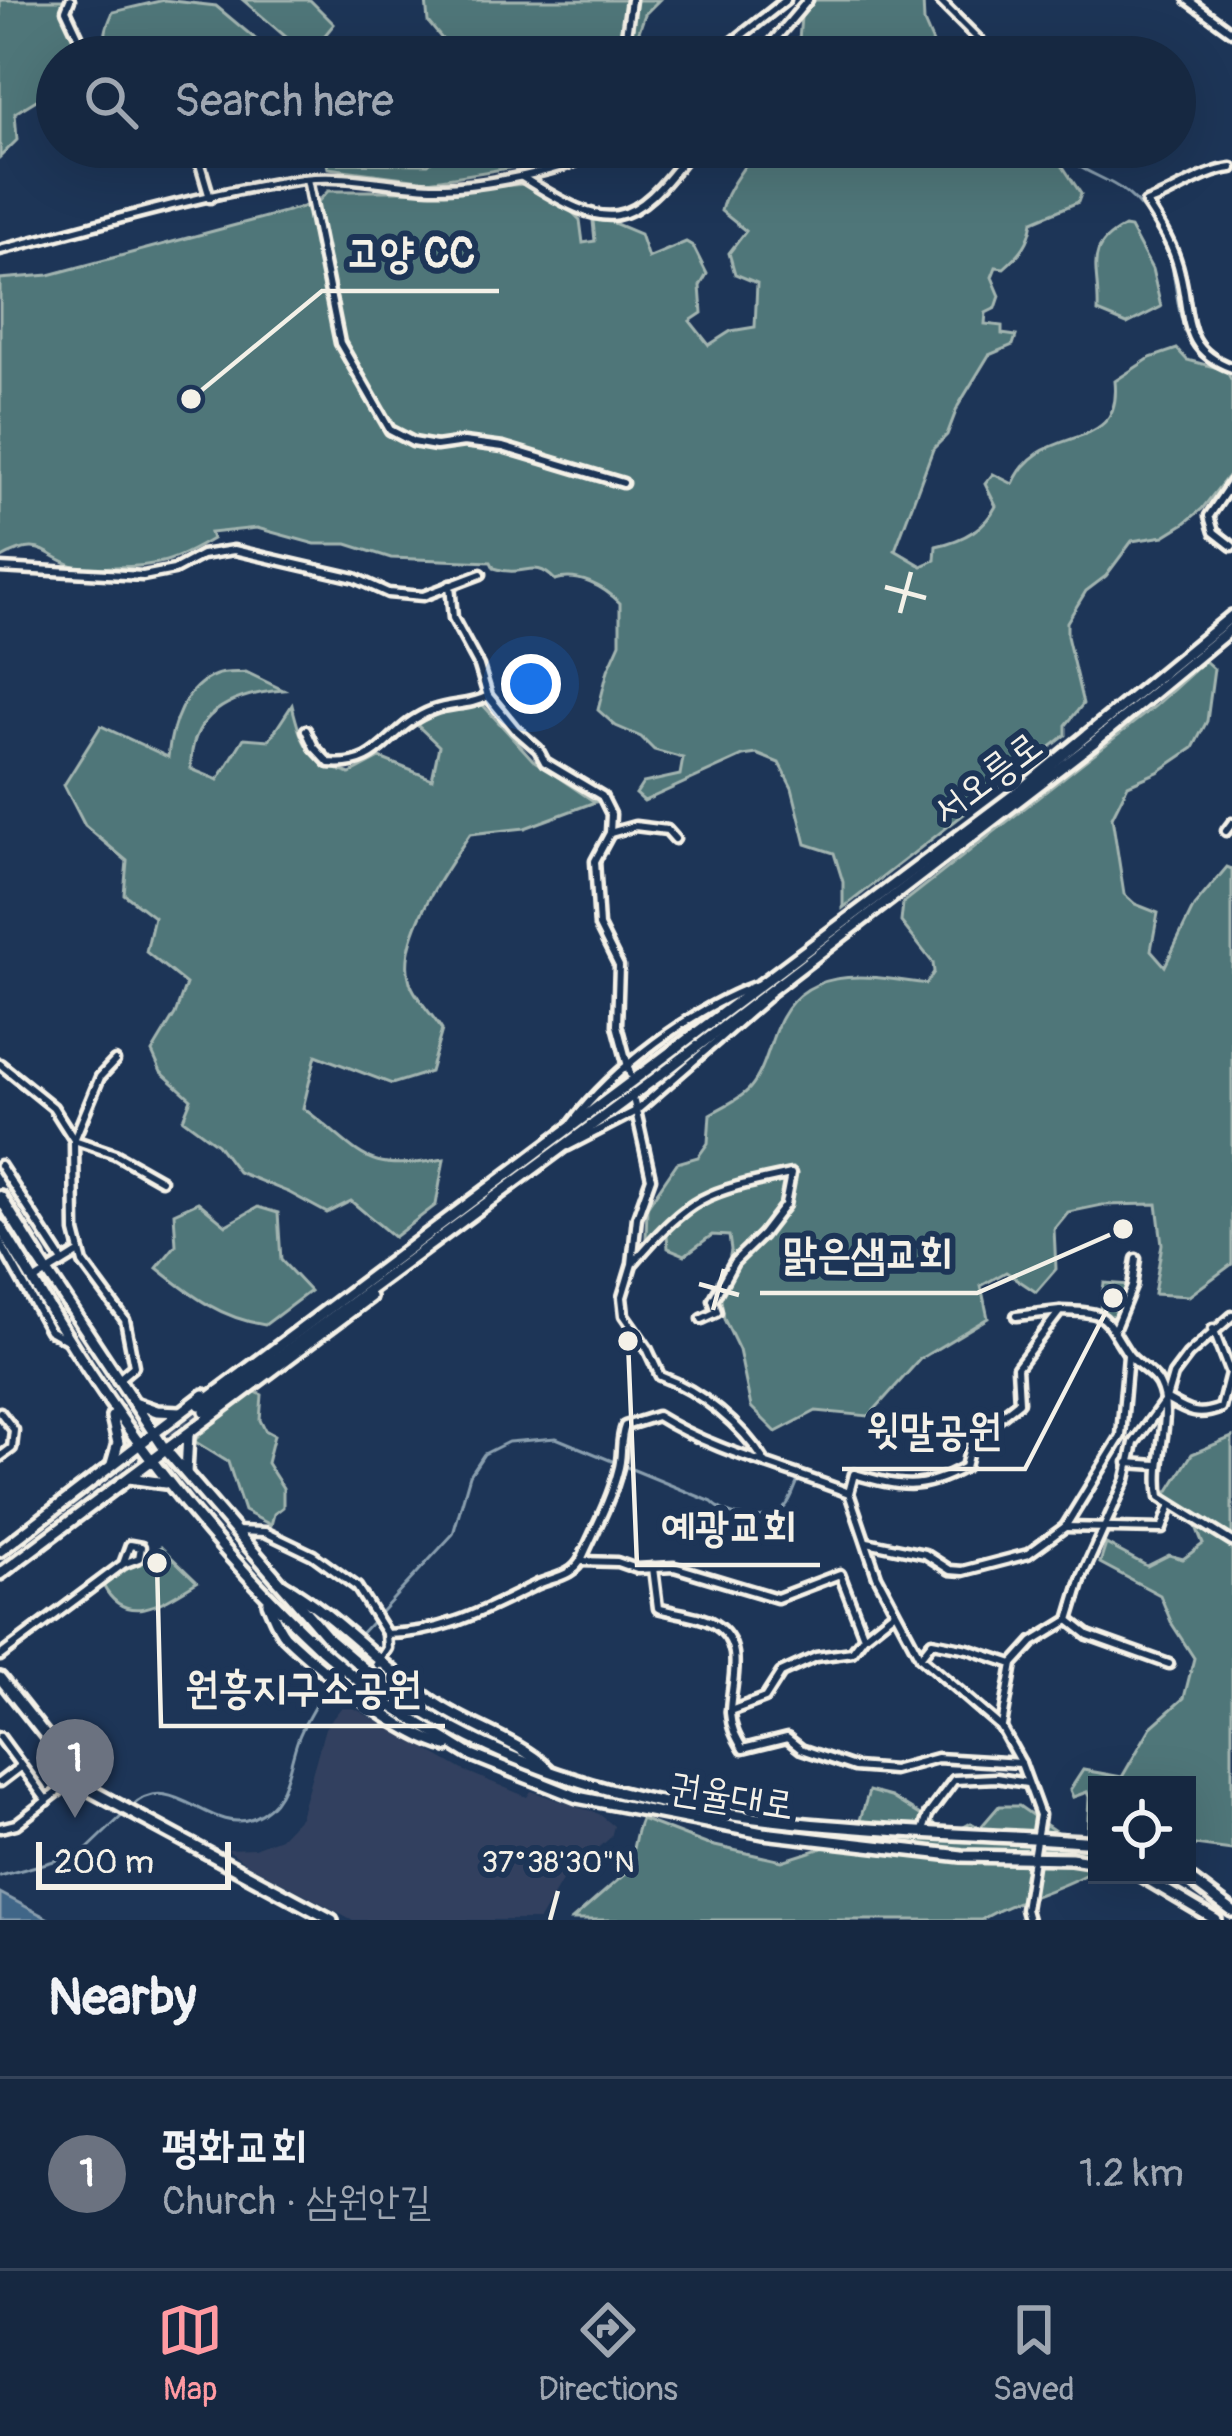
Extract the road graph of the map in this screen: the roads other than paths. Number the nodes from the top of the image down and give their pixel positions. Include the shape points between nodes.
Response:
1 (70, 0) edge
2 (631, 0) edge
3 (787, 0) edge
4 (808, 0) edge
5 (939, 0) edge
6 (1188, 0) edge
7 (1232, 32) edge
8 (78, 36) edge
9 (625, 36) edge
10 (741, 36) edge
11 (778, 36) edge
12 (975, 36) edge
13 (201, 168) edge
14 (553, 168) edge
15 (675, 168) edge
16 (1232, 168) edge
17 (519, 176) junction
18 (307, 178) junction
19 (209, 198) junction
20 (0, 250) edge
21 (1232, 368) edge
22 (1232, 482) edge
23 (622, 483) dead end
24 (1232, 546) edge
25 (0, 568) edge
26 (481, 574) dead end
27 (449, 585) junction
28 (1232, 616) edge
29 (1232, 628) edge
30 (488, 696) junction
31 (306, 730) dead end
32 (1232, 823) edge
33 (1226, 831) dead end
34 (610, 833) junction
35 (675, 839) dead end
36 (773, 982) junction
37 (115, 1061) dead end
38 (0, 1064) edge
39 (628, 1064) junction
40 (630, 1074) dead end
41 (635, 1107) junction
42 (565, 1132) junction
43 (74, 1140) junction
44 (559, 1150) junction
45 (0, 1165) edge
46 (161, 1180) dead end
47 (0, 1197) edge
48 (0, 1226) edge
49 (0, 1242) edge
50 (80, 1252) junction
51 (38, 1258) joint
52 (1136, 1259) dead end
53 (64, 1262) junction
54 (632, 1264) junction
55 (25, 1267) joint
56 (380, 1271) junction
57 (395, 1271) junction
58 (47, 1272) junction
59 (33, 1281) junction
60 (1060, 1311) junction
61 (1016, 1316) dead end
62 (1232, 1316) edge
63 (702, 1319) dead end
64 (1115, 1328) junction
65 (1213, 1329) junction
66 (67, 1340) junction
67 (1128, 1355) junction
68 (117, 1381) junction
69 (1166, 1399) junction
70 (132, 1403) junction
71 (109, 1406) junction
72 (0, 1412) edge
73 (181, 1412) junction
74 (154, 1433) junction
75 (188, 1434) junction
76 (137, 1446) junction
77 (164, 1448) junction
78 (0, 1457) edge
79 (148, 1460) junction
80 (1128, 1462) junction
81 (767, 1465) junction
82 (1156, 1466) junction
83 (111, 1467) junction
84 (185, 1473) junction
85 (124, 1479) junction
86 (168, 1485) junction
87 (849, 1493) junction
88 (1170, 1507) junction
89 (1065, 1527) junction
90 (1103, 1530) junction
91 (232, 1531) junction
92 (1232, 1541) edge
93 (866, 1542) junction
94 (0, 1551) edge
95 (581, 1561) junction
96 (123, 1564) dead end
97 (653, 1568) junction
98 (0, 1574) edge
99 (276, 1581) junction
100 (263, 1592) junction
101 (894, 1612) junction
102 (1069, 1620) junction
103 (386, 1634) junction
104 (864, 1636) junction
105 (0, 1656) edge
106 (920, 1657) junction
107 (378, 1661) junction
108 (1013, 1664) junction
109 (1169, 1664) dead end
110 (0, 1678) edge
111 (358, 1694) junction
112 (384, 1695) junction
113 (730, 1711) junction
114 (1001, 1727) junction
115 (0, 1738) edge
116 (460, 1749) junction
117 (1021, 1763) junction
118 (21, 1766) junction
119 (552, 1773) junction
120 (77, 1778) junction
121 (0, 1782) edge
122 (1028, 1783) junction
123 (47, 1801) junction
124 (0, 1828) edge
125 (922, 1835) junction
126 (1038, 1838) junction
127 (1088, 1841) edge
128 (1035, 1856) junction
129 (1088, 1861) edge
130 (1155, 1884) edge
131 (1196, 1884) edge
132 (1232, 1908) edge
133 (1213, 1918) edge
134 (332, 1920) edge
135 (1028, 1920) edge

1 - 8 street via 66,10
2 - 9 street
3 - 10 street
4 - 11 street
5 - 12 street
6 - 7 street
13 - 19 street
14 - 17 street
15 - 17 street via 625,216 584,213
16 - 21 street via 1146,202 1170,241 1192,339
17 - 18 street via 434,187
18 - 19 street
18 - 23 street via 340,343 390,430 436,446 503,447
19 - 20 street
22 - 24 street via 1209,516
25 - 27 street via 143,576 234,550 388,593 423,596
26 - 27 street
27 - 30 street via 453,618
28 - 36 main road, 서오릉로
29 - 36 main road, 서오릉로 via 1093,743
30 - 31 street via 422,715 354,765 328,763
30 - 34 street via 545,762 602,796
32 - 33 street
34 - 35 street via 634,826 667,830
34 - 39 street via 595,861 599,926 619,966 617,1025
36 - 39 street, 서오릉로 via 730,994
36 - 41 street, 서오릉로 via 755,1012
36 - 42 main road, 서오릉로
36 - 44 main road, 서오릉로
37 - 43 street via 100,1076
38 - 43 street via 52,1108
39 - 40 street
39 - 42 street, 서오릉로
41 - 44 street, 서오릉로
41 - 54 street via 651,1178
42 - 56 main road, 서오릉로
43 - 46 street
43 - 50 street
44 - 57 main road, 서오릉로
45 - 53 street
47 - 51 highway
48 - 55 highway
49 - 66 street via 49,1330
50 - 53 street
50 - 68 street via 125,1320 134,1366
51 - 58 main road
52 - 64 street
53 - 58 street
54 - 63 street via 681,1210 719,1189 791,1174 785,1205 734,1262 713,1300 717,1312
54 - 81 street via 624,1315 661,1376 693,1389
55 - 59 main road
56 - 57 main road, 서오릉로 via 202,1408
56 - 73 main road
57 - 75 main road
58 - 59 street
58 - 68 main road
59 - 66 main road
60 - 61 street
60 - 64 street via 1095,1312
60 - 87 street via 1017,1367 1019,1402 973,1439 965,1467 906,1488 854,1474
62 - 65 street
64 - 67 street
65 - 69 street via 1173,1375
65 - 69 street via 1230,1373 1221,1408 1192,1414
66 - 71 main road
67 - 69 street via 1156,1378
67 - 89 street via 1121,1436
68 - 70 main road
69 - 80 street
69 - 82 street
70 - 73 main road
70 - 74 main road
71 - 76 main road
71 - 83 main road via 118,1443
72 - 78 street via 14,1430 12,1448
73 - 74 main road
74 - 76 main road
74 - 77 main road
75 - 77 main road
75 - 84 main road
76 - 79 main road
76 - 83 main road
77 - 79 main road
77 - 84 main road
79 - 85 main road
79 - 86 main road
80 - 82 street
80 - 90 street
81 - 87 street
81 - 95 street via 657,1416 626,1426 620,1463
82 - 88 street via 1160,1497
83 - 94 main road
84 - 91 main road
85 - 86 main road
85 - 98 main road
86 - 100 main road
87 - 93 street
88 - 90 street via 1162,1528
88 - 92 street
89 - 90 street
89 - 93 street via 1028,1554 963,1571
90 - 102 street
91 - 99 main road
91 - 103 street via 266,1532 313,1555 357,1587
93 - 101 street
95 - 97 street
95 - 103 street via 450,1626
96 - 105 street
97 - 104 street via 777,1598 840,1574
97 - 113 street via 658,1608 715,1624 730,1643 738,1670
99 - 107 main road via 314,1602
99 - 112 main road, bridge
100 - 111 main road via 281,1632
100 - 112 main road, bridge
101 - 104 street
101 - 106 street
102 - 108 street
102 - 109 street via 1088,1635
103 - 107 street
104 - 113 street via 853,1652 782,1672 765,1698
106 - 108 street via 932,1642
106 - 114 street
107 - 111 street
107 - 119 main road
108 - 114 street
110 - 120 main road
111 - 116 main road via 428,1742
112 - 116 main road, 권율대로
112 - 119 main road, 권율대로
113 - 117 street via 743,1749 787,1738 825,1759 893,1770 937,1758
114 - 117 street
115 - 118 street
116 - 128 main road, 권율대로 via 578,1796 693,1820 942,1854
117 - 122 street
118 - 121 street
118 - 123 street
119 - 125 main road, 권율대로 via 784,1823
120 - 123 street
120 - 134 main road
122 - 125 street via 954,1780
122 - 126 street via 1040,1815
123 - 124 street
125 - 126 main road, 권율대로
126 - 127 main road, 권율대로
126 - 128 street
128 - 129 main road, 권율대로
128 - 135 street
130 - 133 main road
131 - 132 main road

